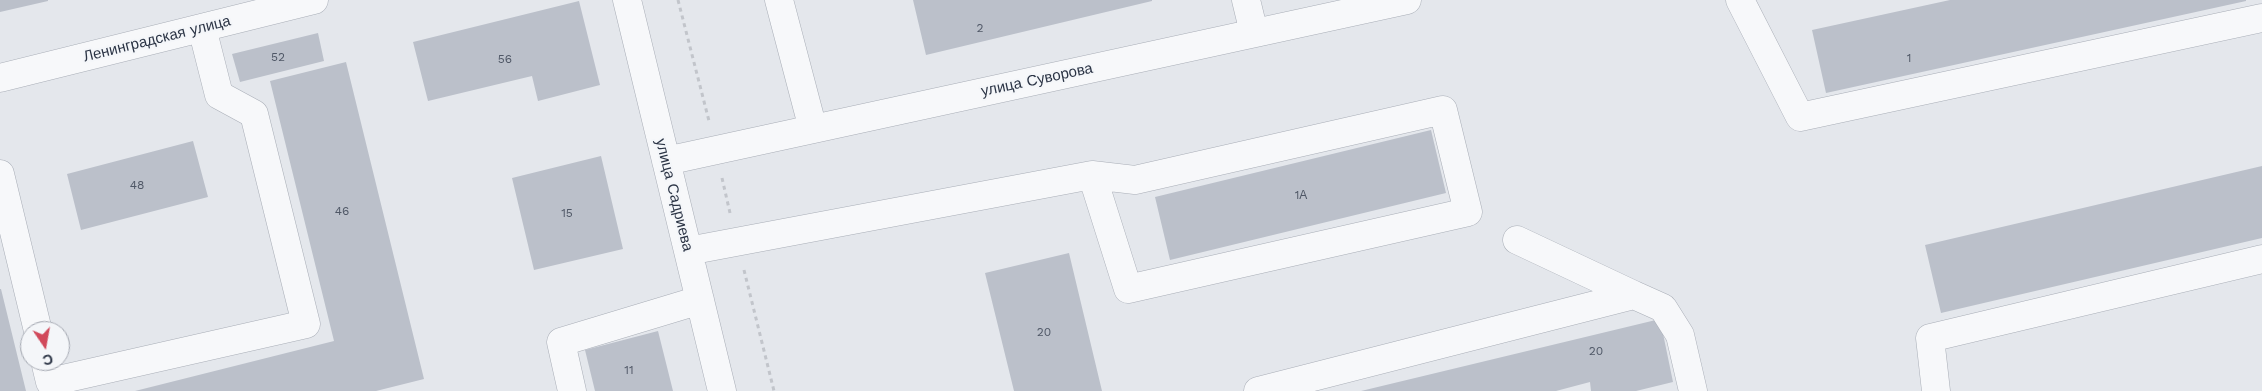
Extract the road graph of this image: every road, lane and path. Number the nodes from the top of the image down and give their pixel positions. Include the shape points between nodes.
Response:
1 (314, 0) edge
2 (627, 0) edge
3 (678, 0) edge
4 (780, 0) edge
5 (1246, 0) edge
6 (1407, 0) edge
7 (1740, 0) edge
8 (2262, 18) edge
9 (202, 28) junction
10 (1254, 33) junction
11 (0, 78) edge
12 (813, 129) junction
13 (716, 150) junction
14 (666, 161) junction
15 (0, 174) edge
16 (1092, 175) junction
17 (1517, 240) dead end
18 (736, 242) junction
19 (688, 250) junction
20 (2262, 259) edge
21 (1634, 295) junction
22 (700, 300) junction
23 (36, 321) edge
24 (47, 371) edge
25 (572, 391) edge
26 (722, 391) edge
27 (774, 391) edge
28 (1258, 391) edge
29 (1693, 391) edge
30 (1936, 391) edge

1 - 9 street, Ленинградская улица
2 - 14 street, улица Садриева
3 - 13 path
4 - 12 street
5 - 10 street
6 - 10 street, улица Суворова
7 - 8 street via 1800,117
9 - 11 street, Ленинградская улица
9 - 24 street via 219,95 254,114 306,324 50,382
10 - 12 street, улица Суворова
12 - 13 street, улица Суворова
13 - 14 street, улица Суворова
13 - 18 path
14 - 19 street, улица Садриева
15 - 23 street
16 - 16 street via 1135,180 1444,110 1468,212 1128,289
16 - 18 street
17 - 21 street
18 - 19 street
18 - 27 path
19 - 22 street, улица Садриева
20 - 30 street via 1930,338
21 - 28 street
21 - 29 street via 1663,308 1680,334
22 - 25 street via 561,342
22 - 26 street, улица Садриева

